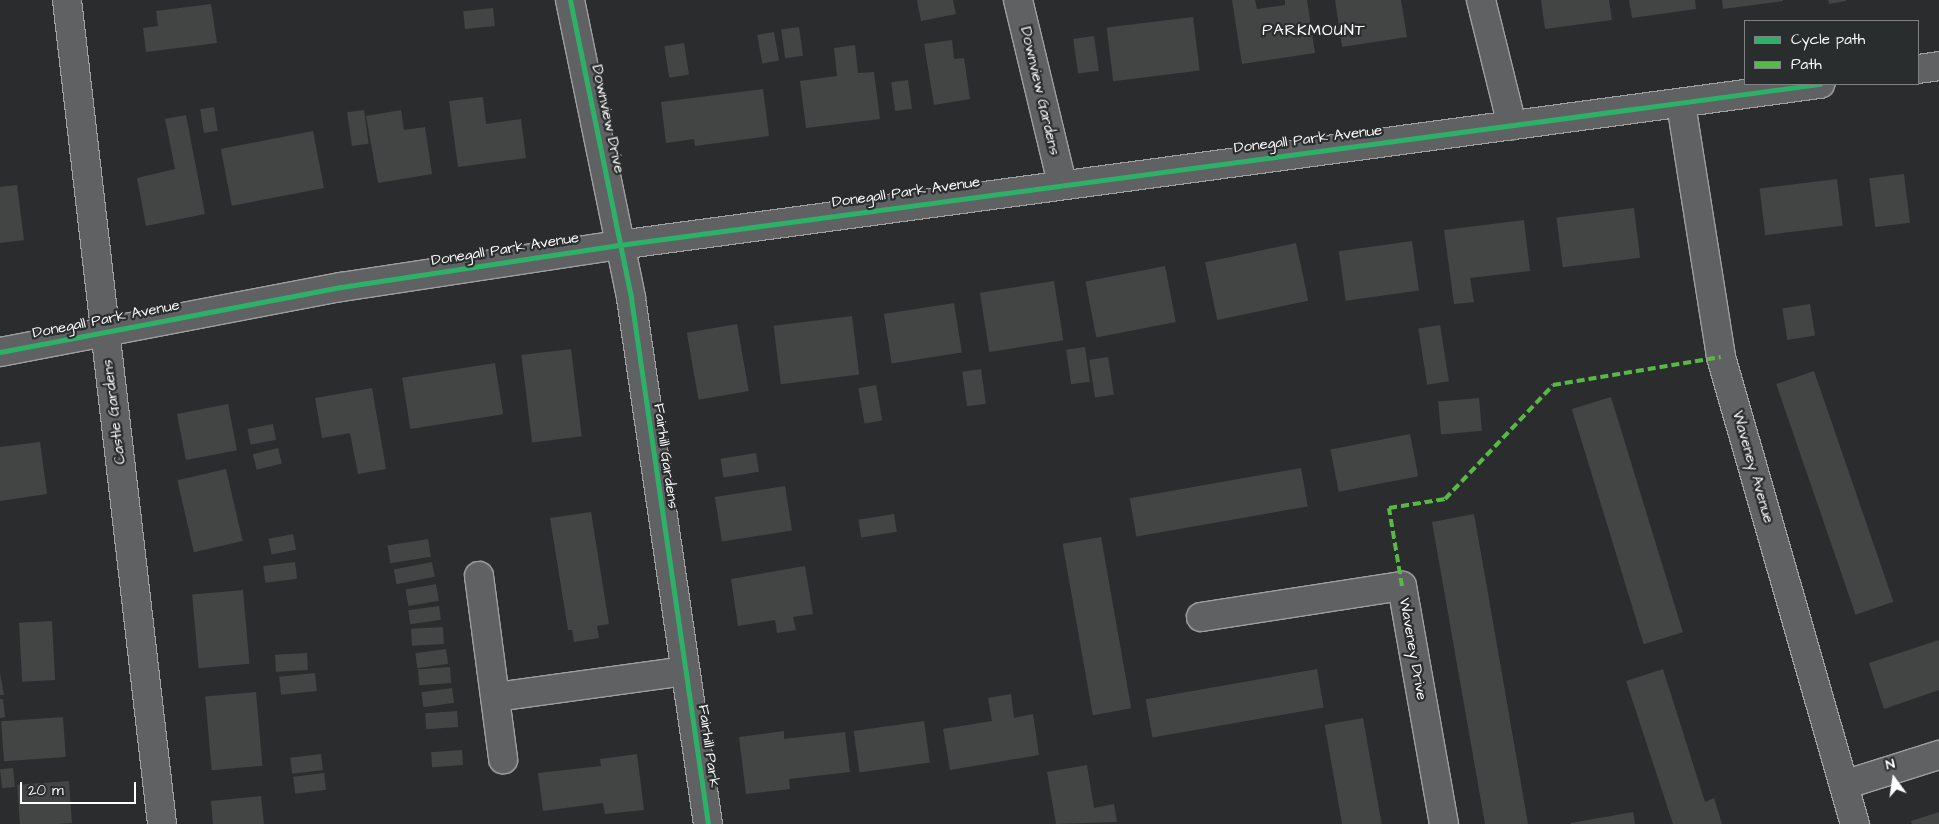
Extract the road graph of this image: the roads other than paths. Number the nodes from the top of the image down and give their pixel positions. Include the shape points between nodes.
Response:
1 (67, 0) edge
2 (570, 0) edge
3 (1018, 0) edge
4 (1482, 0) edge
5 (1939, 66) edge
6 (1919, 69) edge
7 (1813, 85) edge
8 (1681, 104) junction
9 (1512, 125) junction
10 (1062, 183) junction
11 (620, 245) junction
12 (104, 332) junction
13 (0, 352) edge
14 (478, 576) dead end
15 (1201, 617) dead end
16 (685, 671) junction
17 (496, 697) junction
18 (1939, 755) edge
19 (503, 759) dead end
20 (1844, 785) junction
21 (162, 824) edge
22 (708, 824) edge
23 (1444, 824) edge
24 (1855, 824) edge

1 - 12 street, Castle Gardens
2 - 11 street, Downview Drive
3 - 10 street, Downview Gardens
4 - 9 street
5 - 6 street
7 - 8 street, Donegall Park Avenue
8 - 9 street, Donegall Park Avenue
8 - 20 street, Waveney Avenue via 1721,357
9 - 10 street, Donegall Park Avenue
10 - 11 street, Donegall Park Avenue
11 - 12 street, Donegall Park Avenue via 341,287
11 - 16 street, Fairhill Gardens
12 - 13 street, Donegall Park Avenue
12 - 21 street, Castle Gardens
14 - 17 street
15 - 23 street, Waveney Drive via 1402,586
16 - 17 street
16 - 22 street, Fairhill Park
17 - 19 street
18 - 20 street
20 - 24 street, Waveney Avenue

